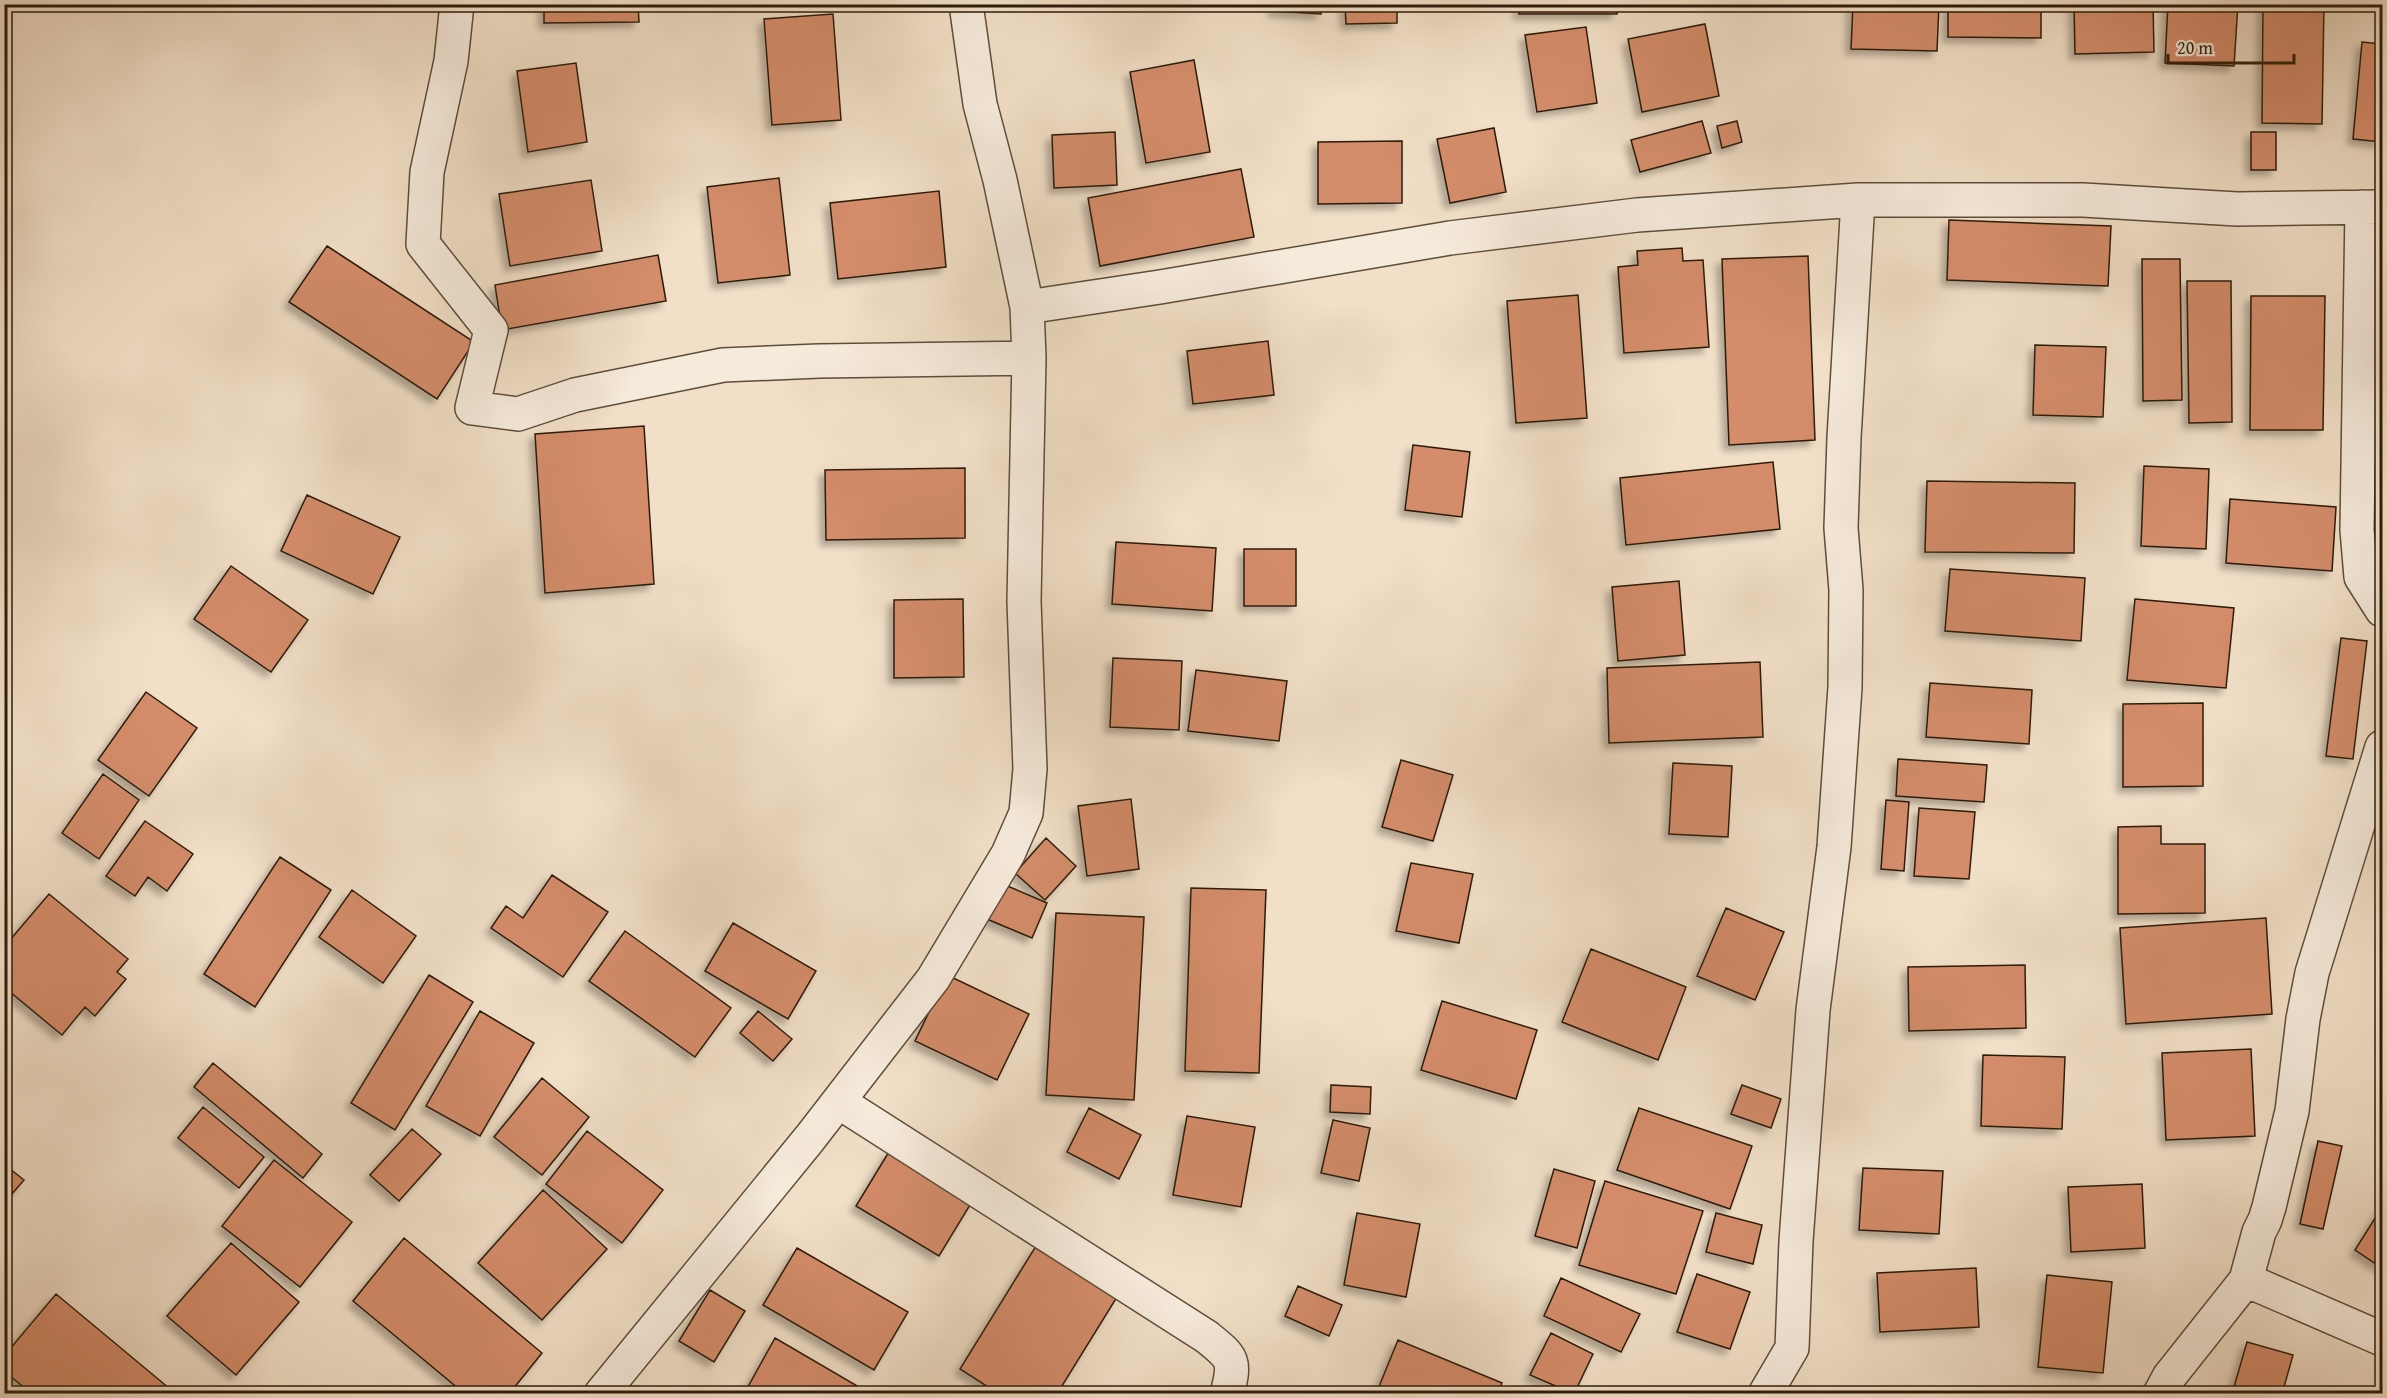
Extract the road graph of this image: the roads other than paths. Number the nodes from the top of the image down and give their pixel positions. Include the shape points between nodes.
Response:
1 (456, 4) edge
2 (966, 4) edge
3 (1858, 200) junction
4 (2372, 207) edge
5 (1027, 307) junction
6 (1029, 358) junction
7 (2382, 609) edge
8 (2382, 747) edge
9 (839, 1102) junction
10 (2246, 1280) junction
11 (2382, 1339) edge
12 (601, 1394) edge
13 (1227, 1394) edge
14 (1765, 1394) edge
15 (2160, 1394) edge

1 - 6 street via 451,61 427,172 423,244 491,330 472,408 518,414 575,394 723,365
2 - 5 street via 980,104
3 - 4 street via 2083,200 2237,209
3 - 5 street via 1637,215 1450,238
3 - 14 street via 1844,438 1841,528 1846,590 1845,687 1834,847 1813,1010 1792,1348
4 - 7 street via 2357,530 2361,577
5 - 6 street
6 - 9 street via 1024,601 1030,769 1026,813 1008,854 933,979
8 - 10 street via 2312,973 2302,1019 2292,1111 2269,1207
9 - 12 street
9 - 13 street via 1207,1337 1228,1354 1233,1371
10 - 11 street
10 - 15 street via 2169,1377

